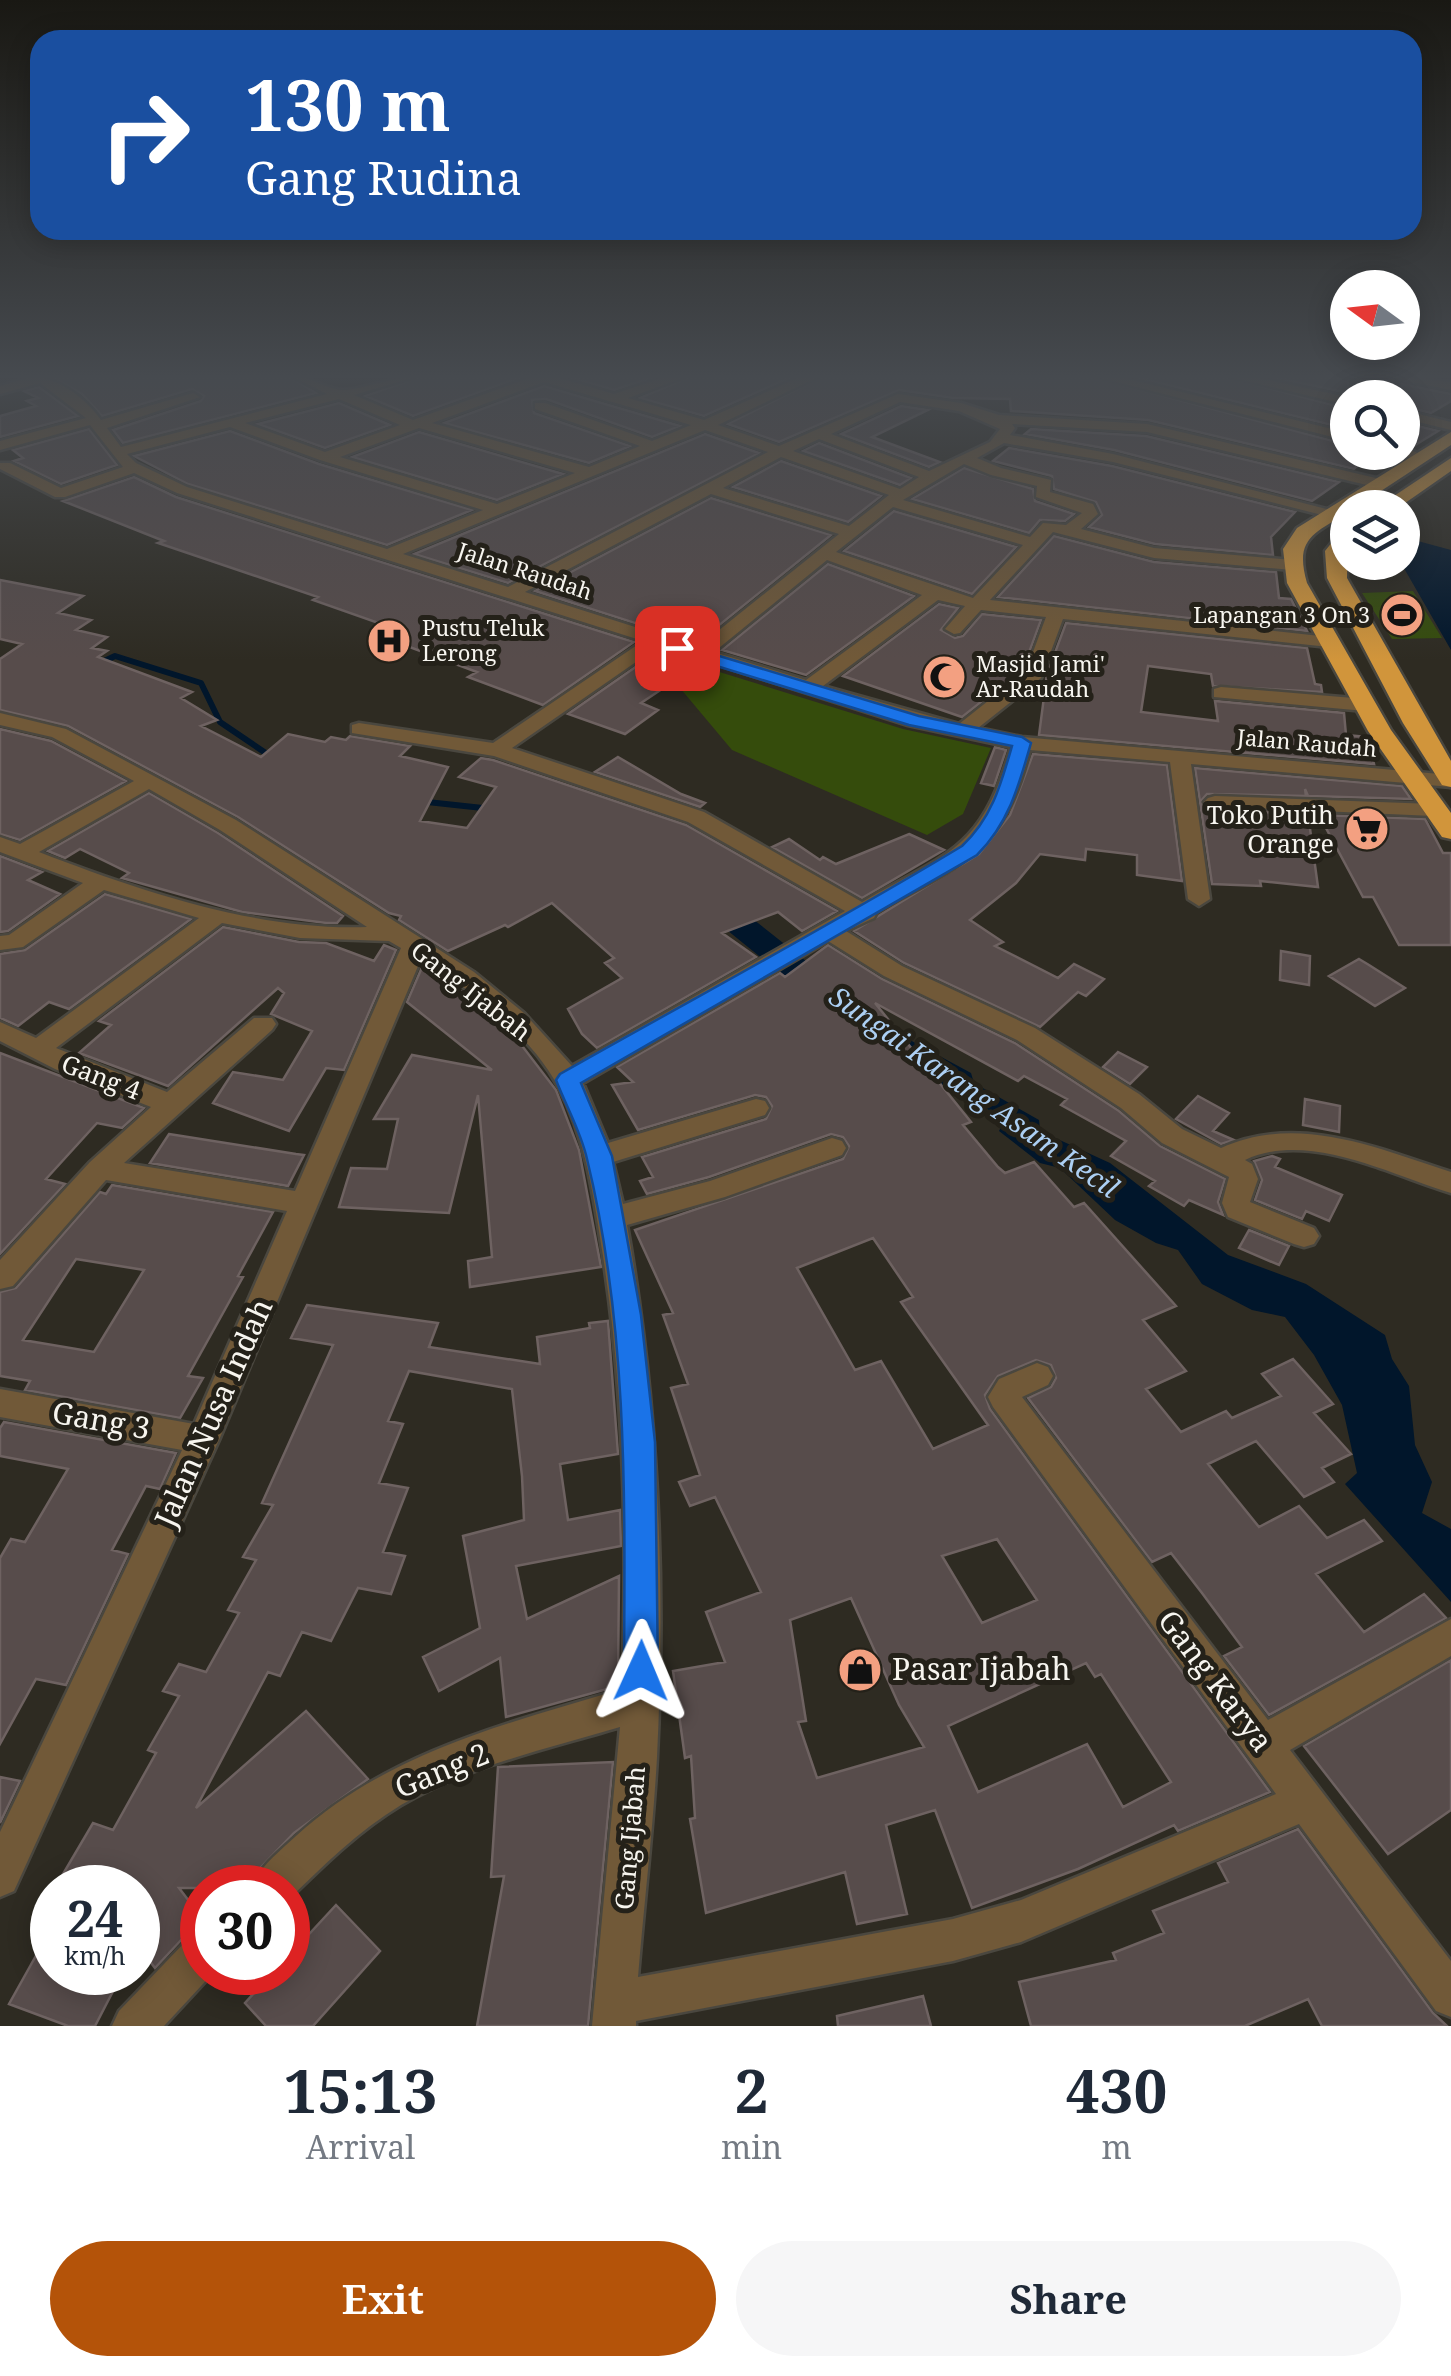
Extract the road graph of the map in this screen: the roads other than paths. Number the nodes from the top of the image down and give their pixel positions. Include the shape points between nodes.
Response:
1 (16, 472) edge
2 (124, 472) edge
3 (143, 472) edge
4 (373, 472) edge
5 (589, 472) edge
6 (740, 472) edge
7 (831, 472) edge
8 (918, 472) edge
9 (938, 472) edge
10 (995, 472) edge
11 (1163, 472) edge
12 (1332, 472) edge
13 (1389, 472) edge
14 (1438, 472) edge
15 (930, 476) junction
16 (1376, 482) junction
17 (708, 488) junction
18 (1411, 490) edge
19 (895, 498) junction
20 (497, 509) junction
21 (1325, 516) junction
22 (1070, 530) junction
23 (850, 532) junction
24 (1031, 542) junction
25 (388, 554) junction
26 (825, 554) junction
27 (1292, 566) junction
28 (1337, 580) edge
29 (512, 592) junction
30 (935, 594) junction
31 (977, 604) junction
32 (1056, 613) junction
33 (954, 629) dead end
34 (655, 641) junction
35 (1329, 642) junction
36 (699, 655) junction
37 (806, 689) junction
38 (1221, 693) dead end
39 (1365, 704) junction
40 (4, 721) edge
41 (359, 729) dead end
42 (961, 732) junction
43 (1022, 743) junction
44 (497, 750) junction
45 (1180, 757) junction
46 (1412, 778) junction
47 (1451, 781) edge
48 (147, 782) junction
49 (1215, 802) dead end
50 (1434, 810) junction
51 (1451, 831) edge
52 (8, 850) edge
53 (100, 880) junction
54 (1200, 900) dead end
55 (866, 913) junction
56 (218, 914) junction
57 (831, 932) junction
58 (404, 939) junction
59 (0, 943) edge
60 (263, 1024) dead end
61 (0, 1030) edge
62 (37, 1050) junction
63 (568, 1080) junction
64 (171, 1104) junction
65 (756, 1108) dead end
66 (832, 1148) dead end
67 (599, 1156) junction
68 (1221, 1160) junction
69 (100, 1169) junction
70 (1451, 1183) edge
71 (306, 1204) junction
72 (611, 1218) junction
73 (1304, 1236) dead end
74 (2, 1278) edge
75 (1037, 1376) dead end
76 (0, 1403) edge
77 (202, 1440) junction
78 (1451, 1636) edge
79 (640, 1702) junction
80 (1262, 1745) junction
81 (1305, 1802) junction
82 (297, 1865) edge
83 (0, 1877) edge
84 (180, 1978) edge
85 (1451, 1996) edge
86 (615, 2014) edge
87 (134, 2026) edge

1 - 2 street via 60,494
3 - 25 street, Jalan Raudah via 220,503
4 - 20 street
5 - 20 street
6 - 17 street
7 - 19 street
8 - 15 street
9 - 15 street
10 - 22 street via 1046,483 1041,494 1087,508 1090,514
11 - 21 street
12 - 16 street
13 - 16 highway
14 - 18 highway
15 - 19 street
16 - 21 highway
17 - 23 street
17 - 29 street
19 - 23 street
19 - 24 street
20 - 25 street
21 - 27 highway via 1296,539
22 - 24 street via 1049,526
22 - 27 street via 1154,553
23 - 26 street
24 - 31 street
25 - 29 street, Jalan Raudah
26 - 30 street
26 - 36 street
27 - 35 highway
28 - 47 highway
29 - 34 street, Jalan Raudah
30 - 31 street
30 - 37 street
31 - 32 street
31 - 33 street
32 - 35 street
32 - 42 street via 1034,674
34 - 36 street, Jalan Raudah
34 - 44 street
35 - 39 highway
36 - 37 street, Jalan Raudah
37 - 42 street, Jalan Raudah
38 - 39 street
39 - 46 highway
40 - 48 street, Gang Ijabah via 59,733
41 - 44 street
42 - 43 street, Jalan Raudah
43 - 45 street, Jalan Raudah
43 - 55 street via 1006,798 984,836
44 - 55 street via 696,817
45 - 46 street, Jalan Raudah
45 - 54 street
46 - 47 street, Jalan Raudah
46 - 50 highway
48 - 52 street
48 - 58 street, Gang Ijabah via 228,825
49 - 50 street
50 - 51 highway
52 - 53 street
53 - 56 street
53 - 59 street via 15,942
55 - 57 street
56 - 58 street via 320,934
56 - 62 street
57 - 63 street
57 - 68 street via 893,971 1045,1045 1172,1136
58 - 63 street, Gang Ijabah via 528,1032
58 - 71 street, Jalan Nusa Indah
60 - 64 street
61 - 62 street, Gang 4
62 - 64 street, Gang 4
63 - 67 street, Gang Ijabah
64 - 69 street, Gang 4
65 - 67 street
66 - 72 street
67 - 72 street, Gang Ijabah
68 - 70 street via 1256,1144 1289,1143 1370,1156
68 - 73 street via 1242,1171 1238,1209
69 - 71 street
69 - 74 street, Gang 4
71 - 77 street, Jalan Nusa Indah
72 - 79 street, Gang Ijabah via 640,1442
75 - 80 street, Gang Karya via 1004,1397
76 - 77 street, Gang 3
77 - 83 street, Jalan Nusa Indah
78 - 80 street
79 - 82 street, Gang 2 via 400,1785 359,1810
79 - 86 street, Gang Ijabah
80 - 81 street, Gang Karya
81 - 85 street, Gang Karya
81 - 86 street via 987,1931
84 - 87 street

